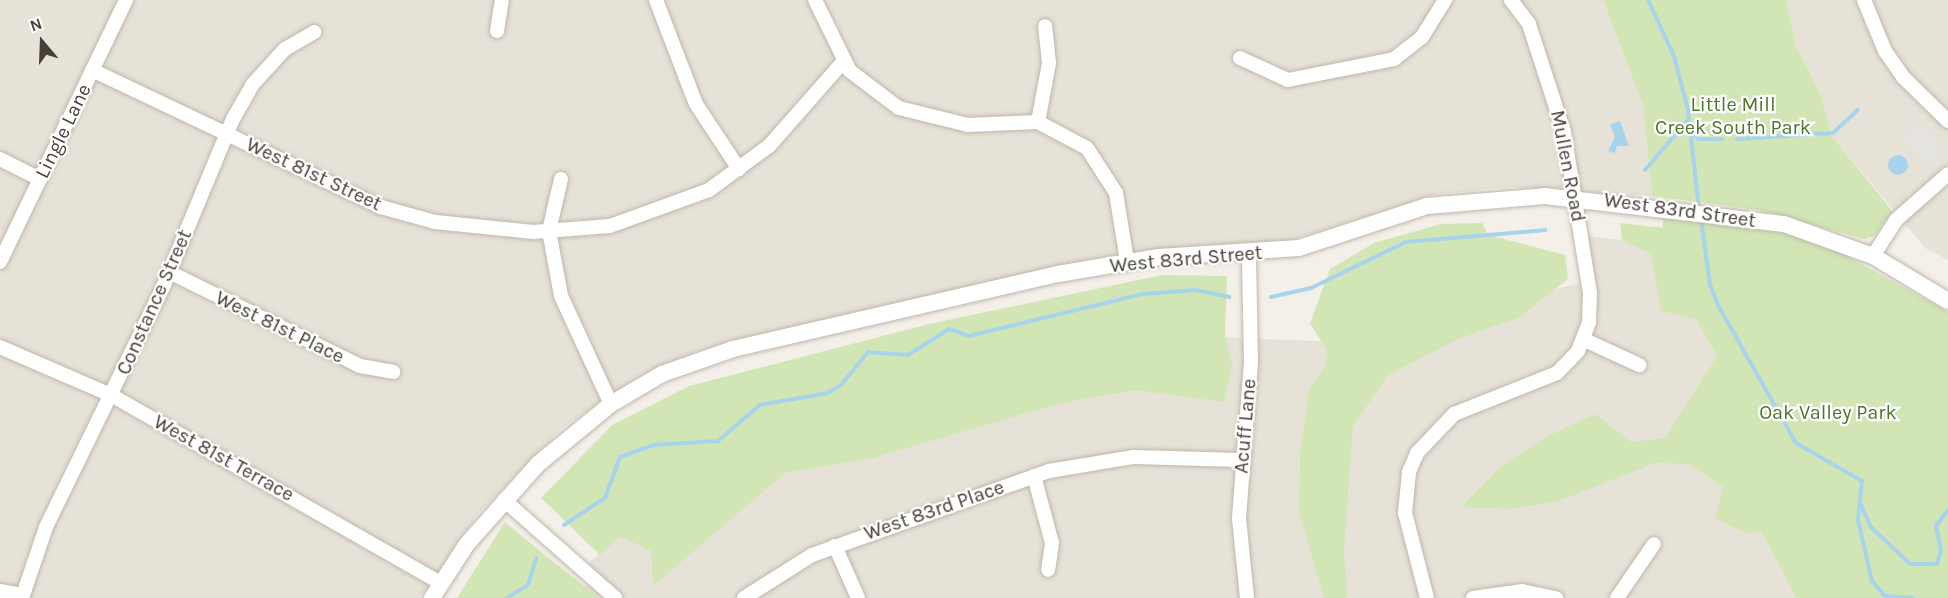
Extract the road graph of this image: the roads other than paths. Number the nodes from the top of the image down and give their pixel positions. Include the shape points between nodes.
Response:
1 (126, 0) edge
2 (502, 0) edge
3 (656, 0) edge
4 (815, 0) edge
5 (1445, 0) edge
6 (1511, 0) edge
7 (1864, 0) edge
8 (1045, 26) dead end
9 (497, 31) dead end
10 (315, 32) dead end
11 (1240, 58) dead end
12 (843, 62) junction
13 (92, 70) junction
14 (1948, 121) edge
15 (1038, 122) junction
16 (227, 134) junction
17 (0, 159) edge
18 (739, 169) junction
19 (1948, 174) edge
20 (40, 179) junction
21 (561, 179) dead end
22 (1575, 197) junction
23 (549, 231) junction
24 (1249, 252) junction
25 (1873, 256) junction
26 (1127, 261) junction
27 (0, 262) edge
28 (169, 272) junction
29 (1948, 301) edge
30 (1585, 340) junction
31 (0, 347) edge
32 (1639, 365) dead end
33 (393, 372) dead end
34 (111, 394) junction
35 (611, 404) junction
36 (1240, 460) junction
37 (1034, 476) junction
38 (504, 500) junction
39 (1654, 544) dead end
40 (835, 546) junction
41 (1048, 570) dead end
42 (441, 583) junction
43 (0, 591) edge
44 (22, 596) edge
45 (432, 598) edge
46 (615, 598) edge
47 (744, 598) edge
48 (858, 598) edge
49 (1247, 598) edge
50 (1427, 598) edge
51 (1473, 598) edge
52 (1556, 598) edge
53 (1617, 598) edge

1 - 13 street, Lingle Lane
2 - 9 street
3 - 18 street via 696,104
4 - 12 street
5 - 11 street via 1422,38 1394,59 1288,80
6 - 22 street, Mullen Road via 1529,24 1557,103
7 - 14 street via 1885,51 1903,77
8 - 15 street via 1049,63
10 - 16 street, Constance Street via 285,49 253,84
12 - 15 street via 877,94 917,116 968,125
12 - 18 street, West 81st Street via 790,125
13 - 16 street, West 81st Street
13 - 20 street, Lingle Lane
15 - 26 street via 1078,141 1106,171 1116,193
16 - 23 street, West 81st Street via 407,216 471,227
16 - 28 street, Constance Street
17 - 20 street
18 - 23 street, West 81st Street via 709,190 645,217
19 - 25 street via 1896,220
20 - 27 street, Lingle Lane
21 - 23 street
22 - 24 street, West 83rd Street via 1504,196 1427,206 1319,243
22 - 25 street, West 83rd Street via 1784,224
22 - 30 street, Mullen Road via 1591,307
23 - 35 street via 573,333
24 - 26 street, West 83rd Street
24 - 36 street, Acuff Lane via 1251,363
25 - 29 street, West 83rd Street
26 - 35 street, West 83rd Street via 733,350 662,375
28 - 33 street, West 81st Place via 360,366
28 - 34 street, Constance Street
30 - 32 street
30 - 50 street via 1557,373 1455,414 1417,453 1405,493 1405,513
31 - 34 street, West 81st Terrace
34 - 42 street, West 81st Terrace
34 - 44 street, Constance Street via 46,527
35 - 38 street, West 83rd Street via 555,448
36 - 37 street, West 83rd Place via 1134,457
36 - 49 street, Acuff Lane via 1239,544
37 - 40 street, West 83rd Place
37 - 41 street via 1052,543
38 - 42 street, West 83rd Street
38 - 46 street
39 - 53 street
40 - 47 street, West 83rd Place via 781,572
40 - 48 street
42 - 45 street, West 83rd Street
43 - 44 street, Constance Street
51 - 52 street via 1522,591

